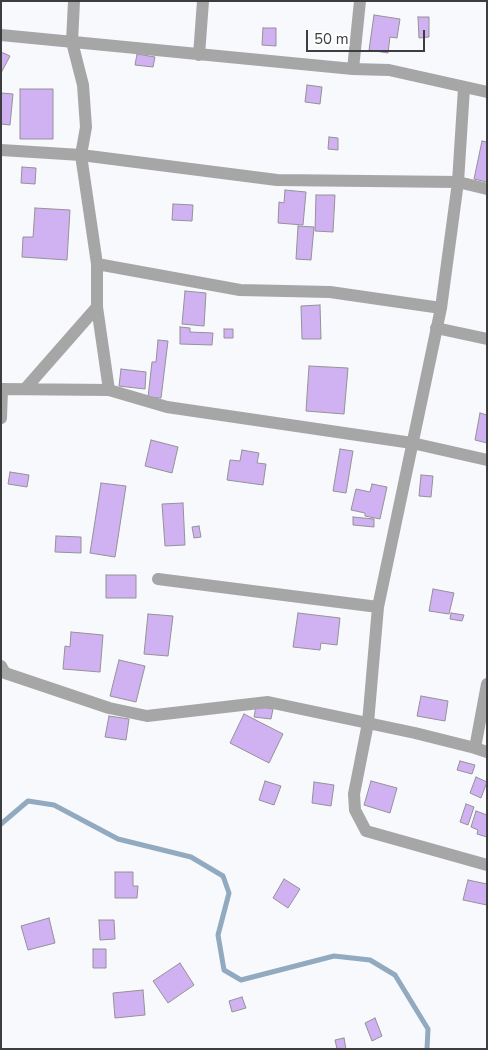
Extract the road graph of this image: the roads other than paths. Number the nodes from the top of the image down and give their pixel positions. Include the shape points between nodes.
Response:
1 (74, 1) edge
2 (203, 1) edge
3 (360, 1) edge
4 (1, 34) edge
5 (72, 42) junction
6 (199, 55) junction
7 (353, 69) junction
8 (464, 88) junction
9 (487, 92) edge
10 (1, 150) edge
11 (81, 155) junction
12 (458, 182) junction
13 (487, 188) edge
14 (97, 264) junction
15 (97, 307) junction
16 (441, 308) junction
17 (436, 328) junction
18 (487, 340) edge
19 (2, 389) edge
20 (25, 389) junction
21 (109, 390) junction
22 (1, 418) edge
23 (412, 443) junction
24 (487, 460) edge
25 (158, 579) dead end
26 (378, 607) junction
27 (1, 666) edge
28 (487, 684) edge
29 (368, 723) junction
30 (481, 750) edge
31 (487, 865) edge

1 - 5 street
2 - 6 street
3 - 7 street
4 - 5 street
5 - 6 street
5 - 11 street via 83,85 86,127
6 - 7 street
7 - 8 street via 400,71
8 - 9 street
8 - 12 street
10 - 11 street
11 - 12 street via 277,180
11 - 14 street
12 - 13 street
12 - 16 street
14 - 15 street
14 - 16 street via 240,290 330,292
15 - 20 street
15 - 21 street
16 - 17 street
17 - 18 street
17 - 23 street
19 - 20 street
19 - 22 street
20 - 21 street
21 - 23 street via 167,407
23 - 24 street
23 - 26 street
25 - 26 street
26 - 29 street
27 - 29 street via 5,673 109,708 147,716 268,702
28 - 30 street
29 - 30 street
29 - 31 street via 354,794 355,810 366,831

